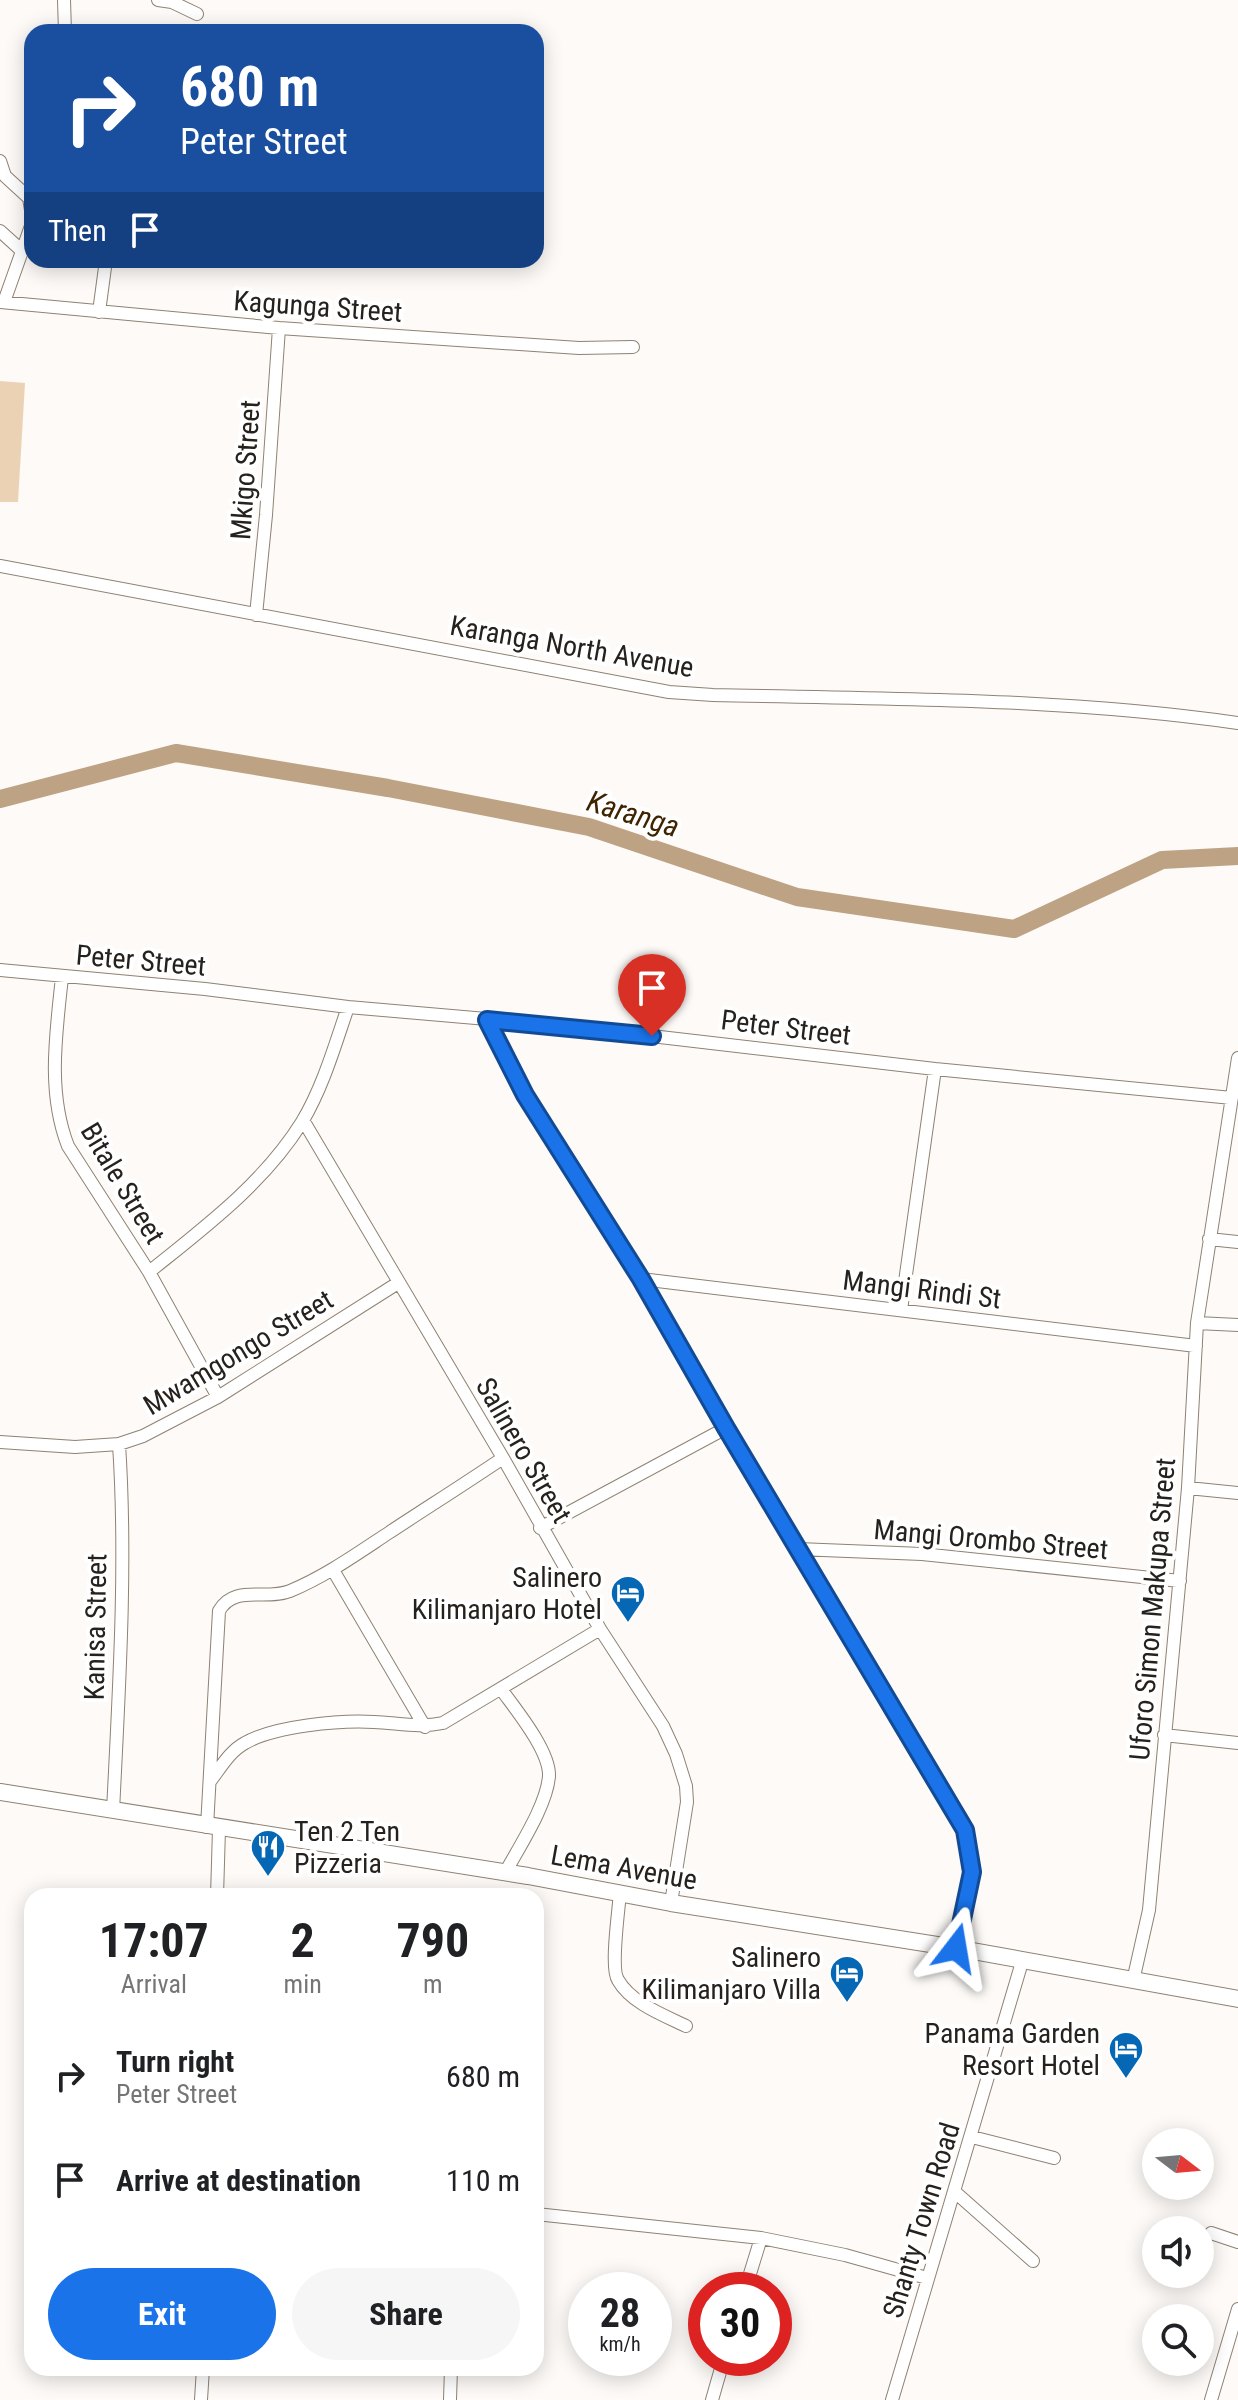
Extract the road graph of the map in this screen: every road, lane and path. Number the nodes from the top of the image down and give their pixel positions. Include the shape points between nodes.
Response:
1 (64, 0) edge
2 (158, 0) edge
3 (197, 14) dead end
4 (65, 24) edge
5 (0, 161) edge
6 (24, 188) edge
7 (0, 231) edge
8 (24, 243) edge
9 (21, 250) junction
10 (105, 268) edge
11 (2, 302) edge
12 (99, 312) junction
13 (279, 328) junction
14 (633, 347) dead end
15 (0, 566) edge
16 (256, 615) junction
17 (1238, 723) edge
18 (0, 970) edge
19 (62, 977) junction
20 (348, 1007) junction
21 (487, 1020) junction
22 (1238, 1058) edge
23 (935, 1069) junction
24 (1232, 1098) junction
25 (303, 1120) junction
26 (1209, 1239) junction
27 (1238, 1242) edge
28 (149, 1272) junction
29 (641, 1279) junction
30 (398, 1283) junction
31 (901, 1310) junction
32 (1197, 1323) junction
33 (1238, 1325) edge
34 (1196, 1346) junction
35 (218, 1397) junction
36 (726, 1428) junction
37 (0, 1442) edge
38 (119, 1444) junction
39 (503, 1458) junction
40 (1188, 1488) junction
41 (1238, 1493) edge
42 (540, 1528) junction
43 (798, 1549) junction
44 (333, 1570) junction
45 (1180, 1581) junction
46 (600, 1629) junction
47 (501, 1689) junction
48 (425, 1727) junction
49 (1164, 1735) junction
50 (1238, 1743) edge
51 (211, 1780) junction
52 (0, 1792) edge
53 (113, 1811) junction
54 (213, 1828) junction
55 (505, 1873) junction
56 (217, 1888) edge
57 (620, 1892) junction
58 (671, 1903) junction
59 (956, 1948) junction
60 (1022, 1962) junction
61 (1133, 1981) junction
62 (1238, 1999) edge
63 (686, 2026) dead end
64 (972, 2137) junction
65 (1054, 2158) dead end
66 (955, 2192) junction
67 (544, 2215) edge
68 (1214, 2234) edge
69 (761, 2238) junction
70 (1238, 2242) edge
71 (1033, 2261) dead end
72 (751, 2272) edge
73 (927, 2278) junction
74 (1238, 2309) edge
75 (202, 2376) edge
76 (451, 2376) edge
77 (719, 2376) edge
78 (201, 2400) edge
79 (450, 2400) edge
80 (712, 2400) edge
81 (892, 2400) edge
82 (1211, 2400) edge

1 - 4 street
2 - 3 street
5 - 6 street via 5,176
7 - 9 street
8 - 9 street
9 - 11 street
10 - 12 street
11 - 12 street, Kagunga Street
12 - 13 street, Kagunga Street
13 - 14 street, Kagunga Street
13 - 16 street, Mkigo Street
15 - 16 street, Karanga North Avenue
16 - 17 street, Karanga North Avenue via 669,692 1040,702
18 - 19 street, Peter Street
19 - 20 street, Peter Street
19 - 28 street, Bitale Street via 54,1080 59,1124
20 - 21 street, Peter Street
20 - 25 street
21 - 23 street, Peter Street
21 - 29 street via 525,1095
22 - 24 street, Uforo Simon Makupa Street
23 - 24 street, Peter Street
23 - 31 street
24 - 26 street, Uforo Simon Makupa Street
25 - 28 street via 268,1168 217,1218
25 - 30 street, Salinero Street
26 - 27 street
26 - 32 street, Uforo Simon Makupa Street
28 - 35 street, Bitale Street
29 - 31 street, Mangi Rindi St
29 - 36 street
30 - 35 street, Mwamgongo Street
30 - 39 street, Salinero Street
31 - 34 street, Mangi Rindi St
32 - 33 street
32 - 34 street, Uforo Simon Makupa Street
34 - 40 street, Uforo Simon Makupa Street
35 - 38 street, Mwamgongo Street
36 - 42 street
36 - 43 street
37 - 38 street, Mwamgongo Street
38 - 53 street, Kanisa Street via 120,1635
39 - 42 street, Salinero Street
39 - 44 street
40 - 41 street
40 - 45 street, Uforo Simon Makupa Street
42 - 46 street, Salinero Street
43 - 45 street, Mangi Orombo Street via 922,1554
43 - 59 street via 965,1830 972,1872
44 - 48 street
44 - 51 street via 283,1594 240,1595 224,1602 218,1624
45 - 49 street, Uforo Simon Makupa Street
46 - 47 street
46 - 58 street, Salinero Street via 663,1726 686,1786
47 - 48 street via 443,1723
47 - 55 street via 541,1750 549,1774
48 - 51 street via 356,1721 279,1732 245,1742
49 - 50 street
49 - 61 street, Uforo Simon Makupa Street via 1149,1910
51 - 54 street
52 - 53 main road, Lema Avenue
53 - 54 main road, Lema Avenue
54 - 55 main road, Lema Avenue
54 - 56 street
55 - 57 main road, Lema Avenue
57 - 58 main road, Lema Avenue
57 - 63 street via 614,1969 618,1981 640,2002
58 - 59 main road, Lema Avenue
59 - 60 main road, Lema Avenue
60 - 61 main road, Lema Avenue
60 - 64 street, Shanty Town Road
61 - 62 main road, Lema Avenue
64 - 65 street
64 - 66 street, Shanty Town Road
66 - 71 street
66 - 73 street, Shanty Town Road
67 - 69 street
68 - 70 street
69 - 72 street
69 - 73 street
73 - 81 street, Shanty Town Road
74 - 82 street
75 - 78 street
76 - 79 street
77 - 80 street

